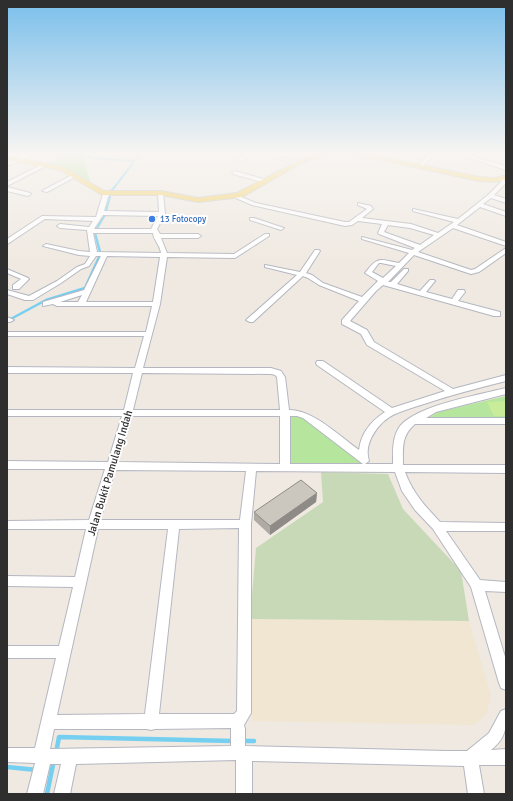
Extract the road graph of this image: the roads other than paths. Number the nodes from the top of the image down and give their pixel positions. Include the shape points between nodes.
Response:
1 (10, 190) edge
2 (96, 190) edge
3 (246, 190) edge
4 (496, 190) edge
5 (161, 193) junction
6 (28, 194) dead end
7 (106, 194) junction
8 (234, 196) junction
9 (490, 196) junction
10 (506, 201) edge
11 (360, 204) dead end
12 (479, 205) junction
13 (415, 210) dead end
14 (162, 214) junction
15 (505, 214) dead end
16 (102, 215) junction
17 (273, 217) junction
18 (252, 219) dead end
19 (359, 219) junction
20 (459, 221) junction
21 (386, 222) junction
22 (452, 225) junction
23 (60, 226) dead end
24 (281, 228) dead end
25 (91, 231) junction
26 (155, 234) junction
27 (439, 234) junction
28 (266, 235) dead end
29 (198, 236) dead end
30 (364, 238) dead end
31 (7, 242) edge
32 (506, 244) edge
33 (46, 246) dead end
34 (420, 247) junction
35 (506, 250) edge
36 (317, 251) dead end
37 (413, 252) junction
38 (94, 254) junction
39 (105, 254) junction
40 (164, 255) junction
41 (400, 265) junction
42 (267, 266) dead end
43 (406, 270) dead end
44 (7, 271) edge
45 (302, 274) junction
46 (432, 281) dead end
47 (382, 282) junction
48 (392, 285) junction
49 (16, 287) dead end
50 (7, 292) edge
51 (87, 292) junction
52 (461, 292) dead end
53 (422, 293) junction
54 (363, 300) junction
55 (454, 302) junction
56 (81, 304) junction
57 (156, 304) junction
58 (497, 314) dead end
59 (250, 320) dead end
60 (7, 334) edge
61 (149, 334) junction
62 (320, 363) dead end
63 (7, 370) edge
64 (138, 371) junction
65 (506, 378) edge
66 (506, 391) edge
67 (452, 392) junction
68 (284, 412) junction
69 (391, 412) junction
70 (7, 413) edge
71 (128, 413) junction
72 (413, 421) junction
73 (506, 421) edge
74 (363, 458) junction
75 (7, 465) edge
76 (111, 466) junction
77 (251, 467) junction
78 (398, 467) junction
79 (285, 468) junction
80 (369, 469) junction
81 (506, 469) edge
82 (245, 524) junction
83 (7, 525) edge
84 (93, 525) junction
85 (174, 525) junction
86 (437, 526) junction
87 (506, 527) edge
88 (7, 581) edge
89 (80, 582) junction
90 (477, 585) junction
91 (506, 587) edge
92 (7, 652) edge
93 (65, 652) junction
94 (506, 682) edge
95 (506, 716) edge
96 (49, 722) junction
97 (151, 723) junction
98 (238, 729) dead end
99 (241, 750) junction
100 (7, 755) edge
101 (68, 757) junction
102 (506, 757) edge
103 (470, 758) junction
104 (43, 762) junction
105 (35, 794) edge
106 (62, 794) edge
107 (244, 794) edge
108 (476, 794) edge

1 - 6 street
2 - 7 main road
3 - 8 main road
4 - 9 street
5 - 7 main road
5 - 8 main road via 195,200
5 - 14 street
7 - 16 street
8 - 17 street
9 - 10 street
9 - 12 street
11 - 19 street via 370,208
12 - 15 street
12 - 20 street
13 - 20 street
14 - 16 street
14 - 26 street
16 - 25 street
16 - 31 street via 44,217
17 - 18 street
17 - 19 street via 345,224
17 - 24 street
19 - 21 street
20 - 22 street
21 - 27 street
21 - 34 street via 381,233
22 - 27 street
22 - 32 street
23 - 25 street
25 - 26 street
25 - 38 street
26 - 29 street
26 - 40 street
27 - 34 street
28 - 40 street via 235,256
30 - 37 street
33 - 38 street
34 - 37 street
35 - 37 street via 474,272
36 - 45 street
37 - 41 street
38 - 39 street
38 - 50 street via 87,265 30,298
39 - 40 street
39 - 51 street
40 - 57 street, Jalan Bukit Pamulang Indah
41 - 47 street
41 - 47 street via 377,262 368,273
42 - 45 street
43 - 48 street
44 - 49 street via 26,279
45 - 54 street
45 - 59 street
46 - 53 street
47 - 48 street
47 - 54 street
48 - 53 street
51 - 56 street
51 - 56 street via 46,304
52 - 55 street
53 - 55 street
54 - 67 street via 345,322 362,330 370,343
55 - 58 street
56 - 57 street
57 - 61 street, Jalan Bukit Pamulang Indah
60 - 61 street
61 - 64 street, Jalan Bukit Pamulang Indah
62 - 69 street
63 - 64 street
64 - 68 street via 271,371 281,377
64 - 71 street, Jalan Bukit Pamulang Indah
65 - 67 street
66 - 72 street via 433,410
67 - 69 street
68 - 71 street
68 - 74 street via 303,414
68 - 79 street
69 - 74 street via 368,433
70 - 71 street
71 - 76 street, Jalan Bukit Pamulang Indah
72 - 73 street
72 - 78 street via 404,428 398,442
74 - 80 street
75 - 76 street
76 - 77 street
76 - 84 street, Jalan Bukit Pamulang Indah
77 - 79 street
77 - 82 street
78 - 80 street
78 - 81 street
78 - 86 street via 406,488
79 - 80 street
82 - 85 street
82 - 97 street via 242,717 238,721
83 - 84 street
84 - 85 street
84 - 89 street, Jalan Bukit Pamulang Indah
85 - 97 street
86 - 87 street
86 - 90 street
88 - 89 street
89 - 93 street, Jalan Bukit Pamulang Indah
90 - 91 street
90 - 94 street
92 - 93 street
93 - 96 street, Jalan Bukit Pamulang Indah
95 - 103 street via 494,738
96 - 97 street
96 - 104 street, Jalan Bukit Pamulang Indah
98 - 99 street
99 - 101 street
99 - 103 street
99 - 107 street
100 - 104 street
101 - 104 street
101 - 106 street
102 - 103 street
103 - 108 street
104 - 105 street, Jalan Bukit Pamulang Indah

